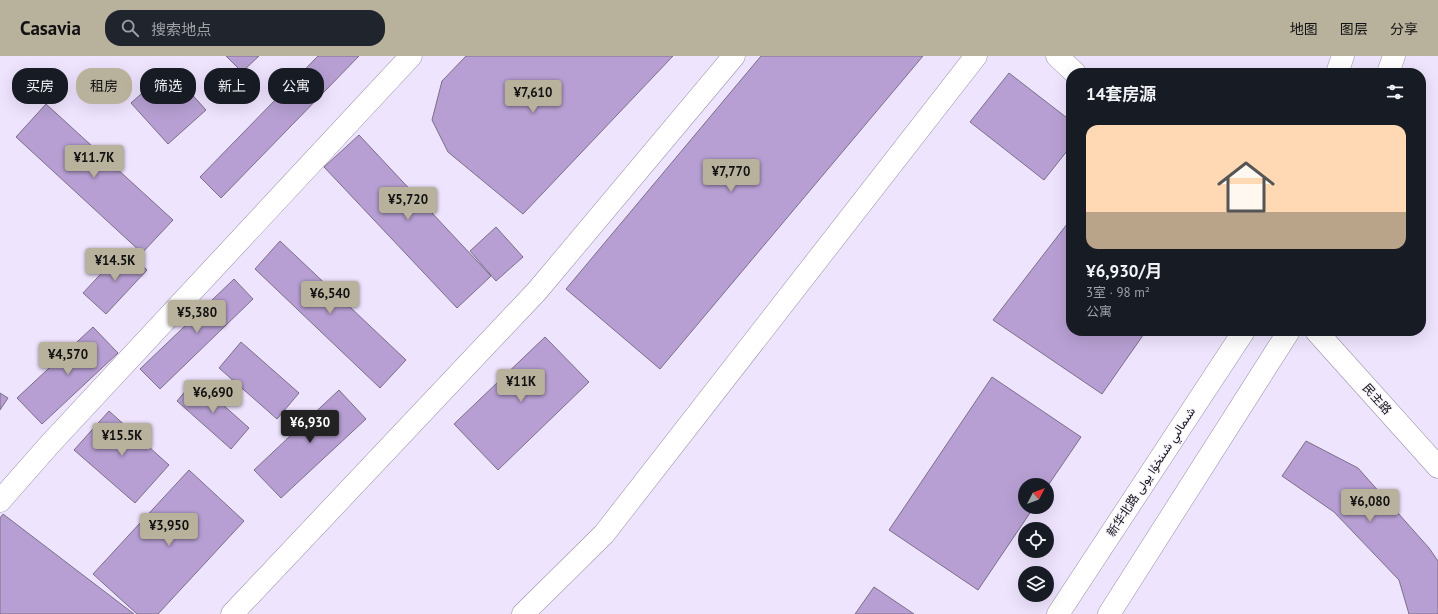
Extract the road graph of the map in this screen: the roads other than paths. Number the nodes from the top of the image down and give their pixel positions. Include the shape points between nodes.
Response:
1 (411, 56) edge
2 (734, 56) edge
3 (976, 56) edge
4 (1057, 56) edge
5 (1343, 56) edge
6 (1394, 56) edge
7 (1070, 68) edge
8 (1339, 68) edge
9 (1390, 68) edge
10 (1241, 336) edge
11 (1286, 336) edge
12 (1320, 336) edge
13 (1438, 467) edge
14 (0, 501) edge
15 (232, 614) edge
16 (523, 614) edge
17 (1058, 614) edge
18 (1109, 614) edge

1 - 14 street via 61,432
2 - 15 street via 537,291
3 - 16 street via 604,534
4 - 7 street
5 - 8 street
6 - 9 street
10 - 17 street, 新华北路 شىمالىي شىنخۇا يولى
11 - 18 street
12 - 13 street, 民主路

